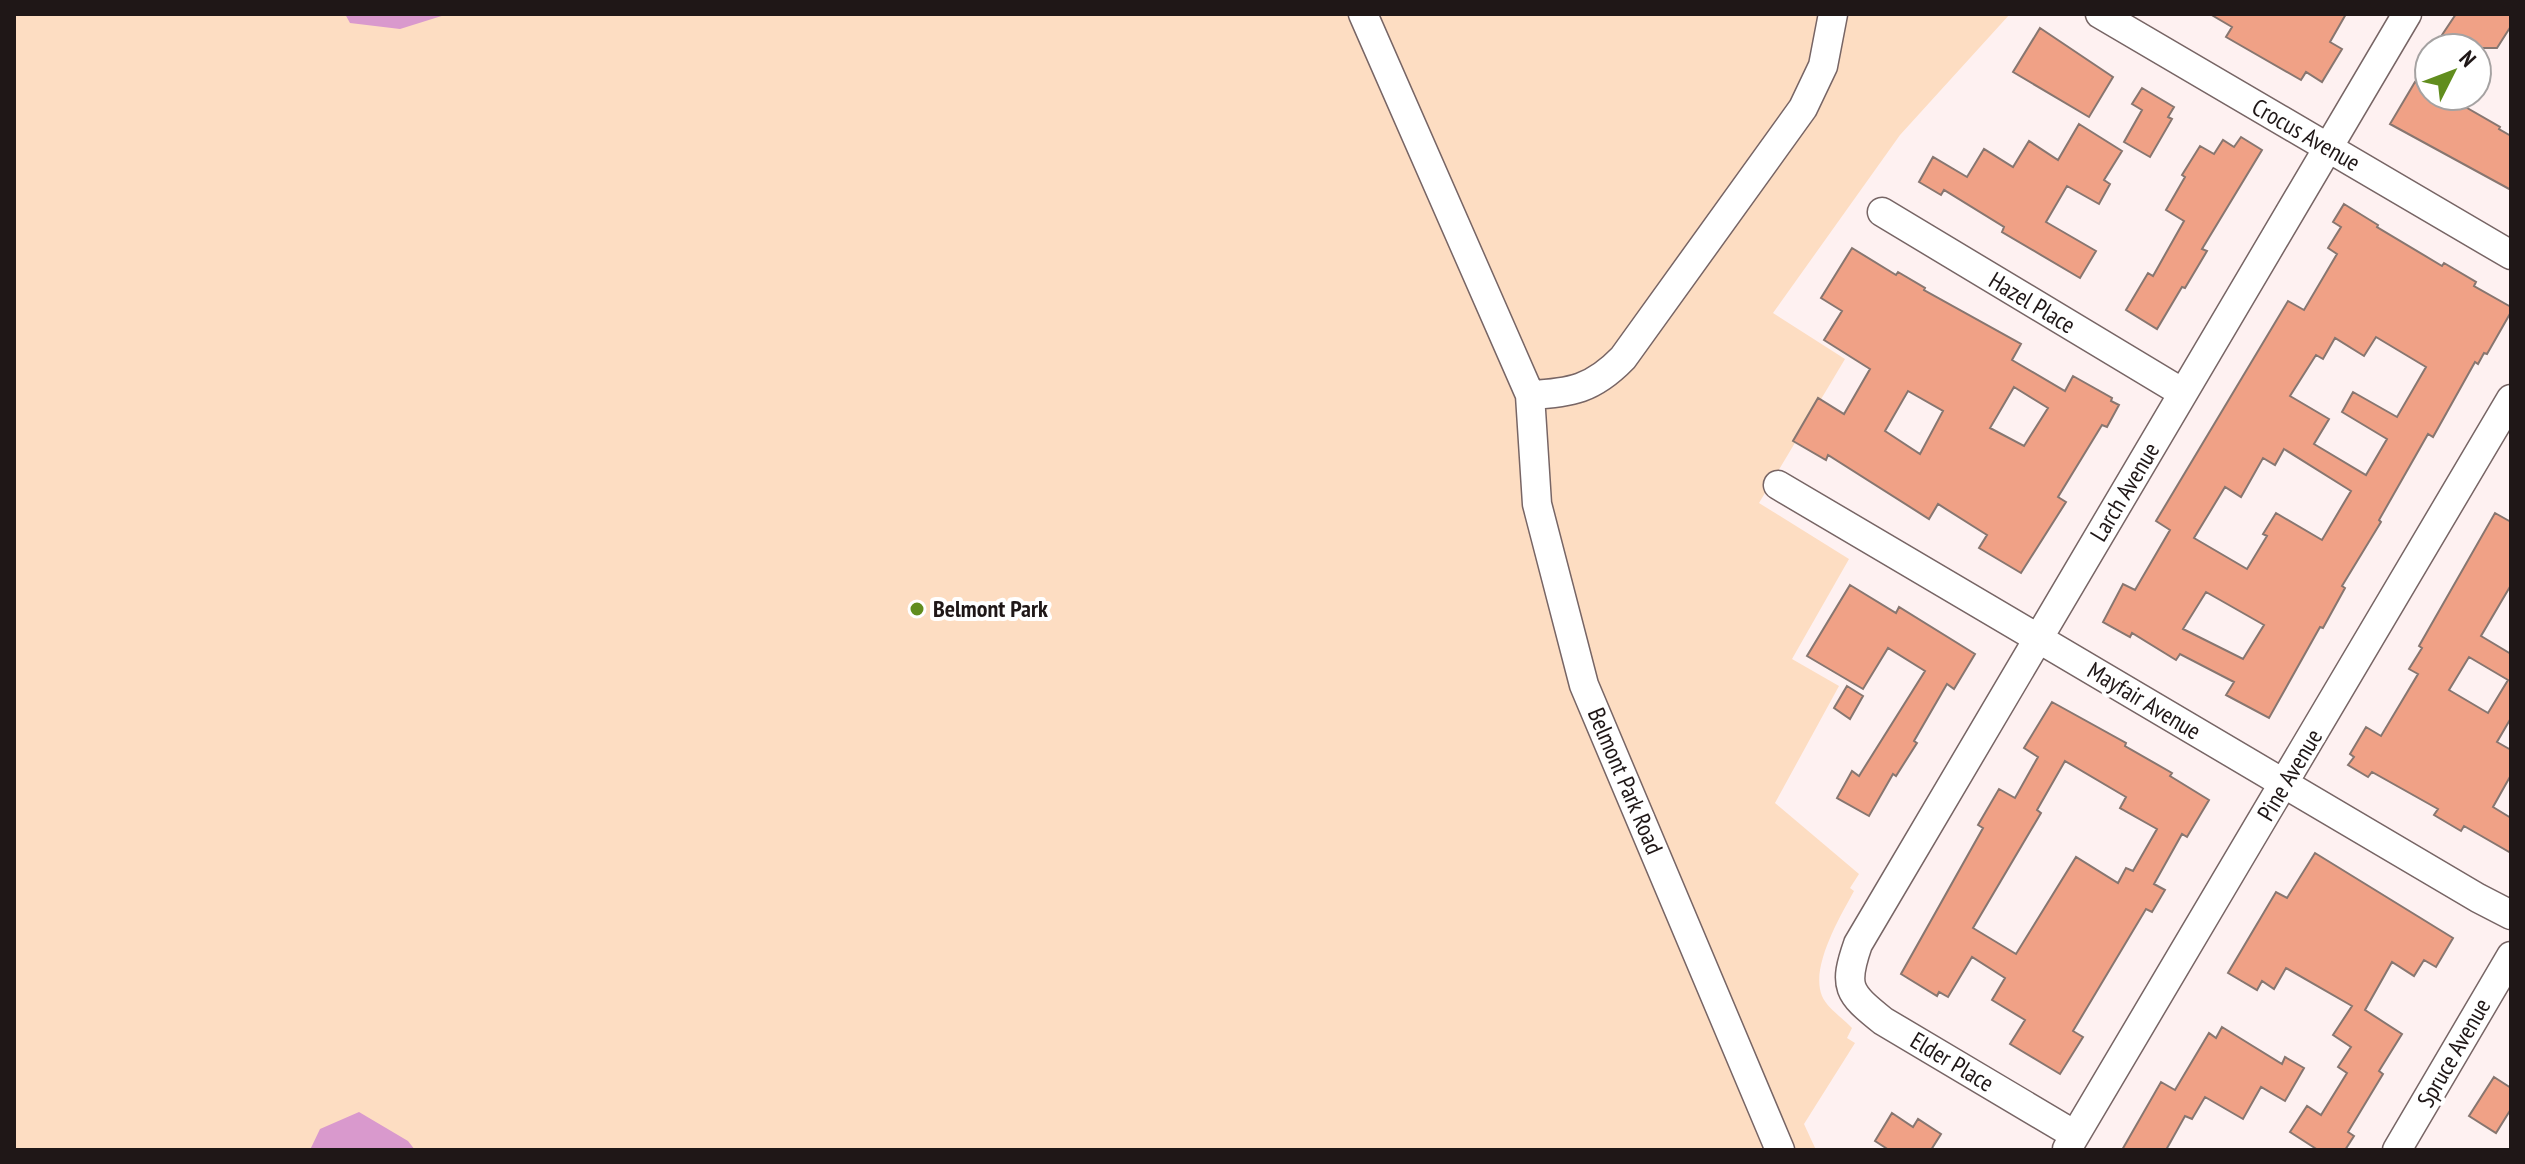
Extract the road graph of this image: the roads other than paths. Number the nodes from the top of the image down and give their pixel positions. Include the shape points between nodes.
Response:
1 (1363, 14) edge
2 (1833, 14) edge
3 (2100, 14) edge
4 (2407, 14) edge
5 (2328, 148) junction
6 (1882, 212) dead end
7 (2511, 255) edge
8 (2183, 393) junction
9 (1530, 395) junction
10 (2511, 399) edge
11 (1778, 485) dead end
12 (2038, 638) junction
13 (2285, 783) junction
14 (2511, 915) edge
15 (2511, 956) edge
16 (1848, 972) joint
17 (2071, 1142) edge
18 (1780, 1150) edge
19 (2397, 1150) edge

1 - 9 street, Belmont Park Road
2 - 9 street via 1823,66 1803,108 1623,358 1584,388
3 - 5 street, Crocus Avenue
4 - 5 street, Larch Avenue
5 - 7 street, Crocus Avenue
5 - 8 street, Larch Avenue
6 - 8 street, Hazel Place
8 - 12 street, Larch Avenue
9 - 18 street, Belmont Park Road via 1537,504 1584,685
10 - 13 street, Pine Avenue
11 - 12 street, Mayfair Avenue
12 - 13 street, Mayfair Avenue
12 - 16 street, Larch Avenue via 1858,944
13 - 14 street, Mayfair Avenue
13 - 17 street, Pine Avenue
15 - 19 street, Spruce Avenue
16 - 17 street, Elder Place via 1855,999 1883,1021

